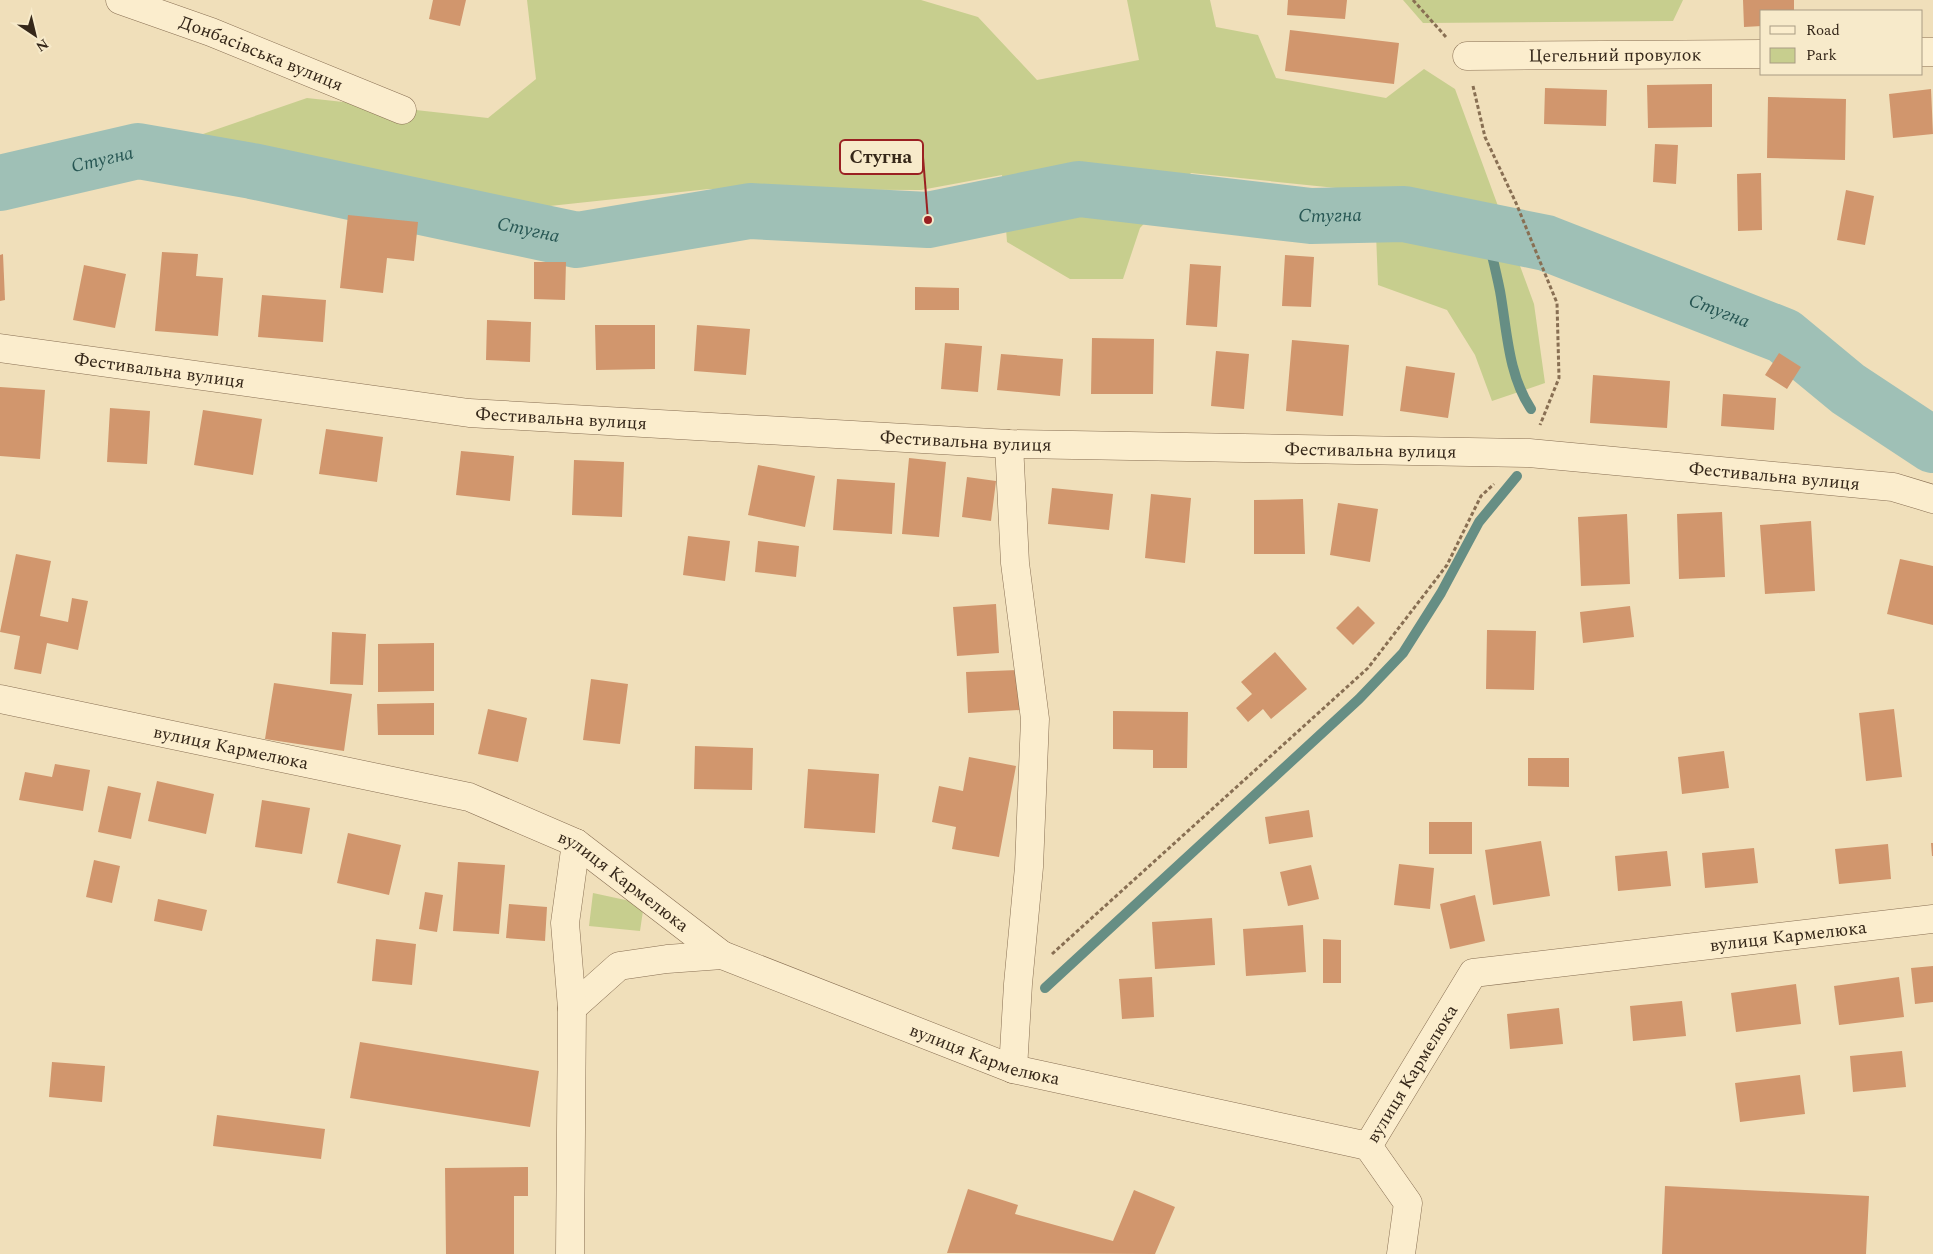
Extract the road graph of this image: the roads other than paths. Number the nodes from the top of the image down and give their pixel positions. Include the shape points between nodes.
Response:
1 (120, 0) edge
2 (1760, 54) edge
3 (1467, 56) road end
4 (402, 110) dead end
5 (0, 348) edge
6 (1009, 444) junction
7 (1933, 499) edge
8 (0, 699) edge
9 (576, 842) junction
10 (1933, 919) edge
11 (722, 955) junction
12 (572, 1008) junction
13 (1013, 1069) junction
14 (1368, 1146) junction
15 (570, 1254) edge
16 (1401, 1254) edge

1 - 4 street, Донбасівська вулиця via 212,32
2 - 3 street, Цегельний провулок
5 - 6 street, Фестивальна вулиця via 469,413
6 - 7 street, Фестивальна вулиця via 1529,453 1893,487
6 - 13 street via 1015,563 1035,720 1029,867
8 - 9 street, вулиця Кармелюка via 469,797
9 - 11 street, вулиця Кармелюка
9 - 12 street via 565,922
10 - 14 street, вулиця Кармелюка via 1473,973
11 - 12 street via 667,958 619,966
11 - 13 street, вулиця Кармелюка
12 - 15 street
13 - 14 street, вулиця Кармелюка
14 - 16 street via 1408,1204

